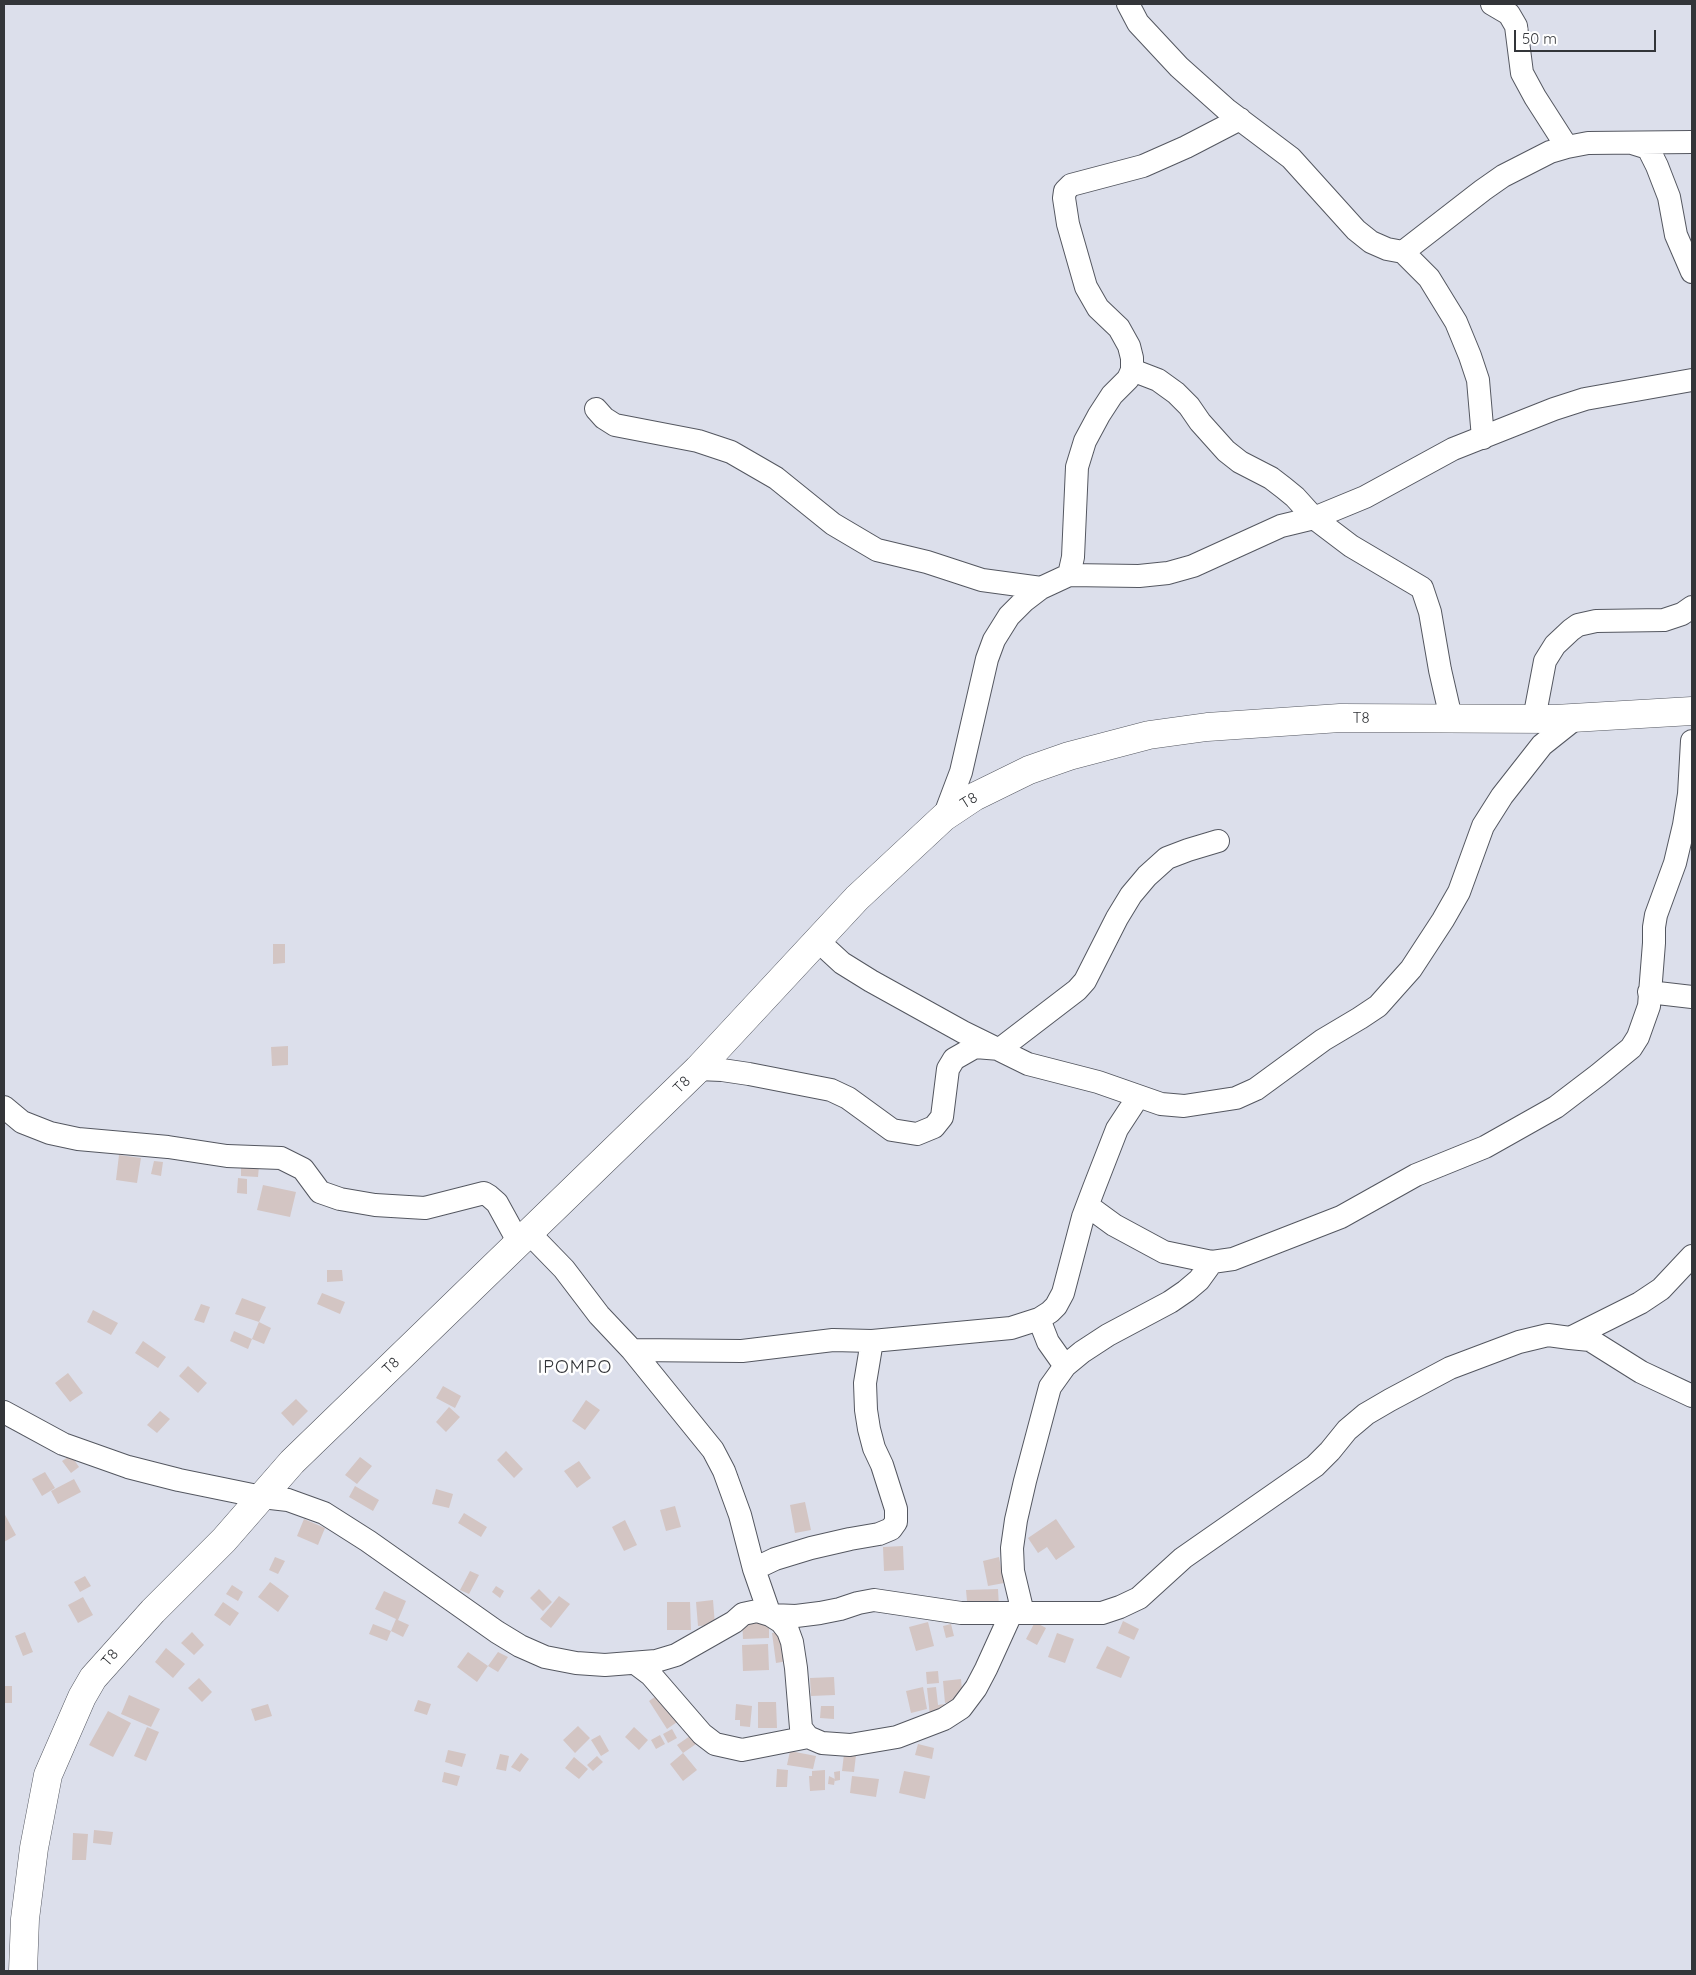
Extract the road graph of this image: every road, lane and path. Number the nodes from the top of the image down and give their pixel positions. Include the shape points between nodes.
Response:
1 (1128, 4) edge
2 (1492, 4) edge
3 (1240, 119) junction
4 (1692, 142) edge
5 (1632, 143) junction
6 (1567, 146) junction
7 (1403, 252) junction
8 (1692, 272) edge
9 (1132, 370) junction
10 (1692, 380) edge
11 (596, 409) dead end
12 (1483, 438) junction
13 (1314, 518) junction
14 (1069, 575) junction
15 (1041, 588) junction
16 (1692, 607) edge
17 (1692, 711) edge
18 (1451, 718) junction
19 (1576, 718) junction
20 (1534, 719) junction
21 (1692, 741) edge
22 (944, 817) junction
23 (1218, 841) dead end
24 (817, 940) junction
25 (1649, 992) junction
26 (1692, 997) edge
27 (1000, 1049) junction
28 (698, 1069) junction
29 (1138, 1097) junction
30 (4, 1107) edge
31 (1088, 1206) junction
32 (524, 1238) junction
33 (1692, 1256) edge
34 (1212, 1262) junction
35 (1039, 1319) junction
36 (1570, 1338) junction
37 (872, 1341) junction
38 (632, 1350) junction
39 (1065, 1366) junction
40 (1692, 1396) edge
41 (4, 1412) edge
42 (262, 1497) junction
43 (754, 1569) junction
44 (1017, 1613) junction
45 (770, 1615) junction
46 (635, 1663) junction
47 (808, 1738) junction
48 (23, 1971) edge

1 - 3 street via 1138,23 1179,67
2 - 6 street via 1509,14 1516,26 1522,72
3 - 7 street via 1291,158 1356,230 1379,246
3 - 9 street via 1186,148 1143,166 1071,185 1065,191 1068,224 1086,287 1098,308 1124,337 1132,358
4 - 5 street
5 - 6 street
5 - 8 street via 1648,148 1669,197 1676,235
6 - 7 street via 1502,176
7 - 12 street via 1429,278 1456,322 1478,380
9 - 13 street via 1158,380 1176,393 1226,451 1271,478
9 - 14 street via 1099,415 1085,441 1077,466 1073,557
10 - 12 street via 1586,399
11 - 15 street via 615,425 698,441 731,452 776,478 833,524 878,550 982,580
12 - 13 street via 1453,449 1365,497
13 - 14 street via 1281,526 1222,554 1168,573
13 - 18 street via 1351,546 1422,588 1430,612
14 - 15 street
15 - 22 street via 1009,616 994,640 961,772
16 - 20 street via 1664,620 1596,621 1578,625 1555,645 1545,661
17 - 19 street, T8
18 - 20 street, T8
18 - 22 street, T8 via 1331,719 1207,727 1149,735 1029,770 974,797
19 - 20 street, T8
19 - 29 street via 1542,745 1502,796 1483,826 1462,884 1443,920 1411,969 1378,1006 1322,1040 1256,1089 1236,1098 1184,1106
21 - 25 street via 1684,825 1675,863 1656,915
22 - 24 street, T8
23 - 27 street via 1167,858 1147,876 1117,918 1085,981
24 - 27 street via 842,963 871,981
24 - 28 street, T8
25 - 26 street
25 - 34 street via 1649,1006 1632,1048 1556,1106 1485,1148 1416,1175 1341,1217 1233,1260
27 - 28 street via 976,1047 954,1059 948,1069 942,1117 934,1127 917,1134 892,1130 848,1098 830,1090 750,1074
27 - 29 street via 1028,1064 1098,1082
28 - 32 street, T8
29 - 31 street via 1117,1129
30 - 32 street via 22,1122 78,1139 227,1156 281,1158 303,1168 320,1192 340,1199 425,1208 484,1193 497,1203
31 - 34 street via 1164,1252
31 - 35 street via 1063,1292 1056,1306
32 - 38 street via 564,1269
32 - 42 street, T8 via 292,1462
33 - 36 street via 1661,1289
34 - 39 street via 1186,1291 1101,1339
35 - 37 street via 1012,1328
35 - 39 street via 1048,1342
36 - 40 street via 1590,1340 1641,1372
36 - 44 street via 1548,1335 1519,1342 1450,1368 1366,1414 1315,1466 1183,1558 1138,1598 1120,1607 1102,1612
37 - 38 street via 833,1340 742,1351
37 - 43 street via 865,1384 866,1410 874,1448 896,1509 896,1522 891,1530 879,1534 812,1548
38 - 43 street via 712,1450 724,1471
39 - 44 street via 1050,1387 1016,1520 1012,1558
41 - 42 street via 63,1444 128,1468
42 - 46 street via 288,1500 324,1513 520,1646 545,1657 576,1663
42 - 48 street, T8 via 118,1649 82,1696 48,1775 40,1812 25,1919
43 - 45 street
44 - 45 street via 961,1614 874,1600 820,1614
44 - 47 street via 976,1688 961,1708 944,1719 897,1737 872,1742 850,1745 822,1743
45 - 46 street via 757,1611 743,1614 676,1655
45 - 47 street via 781,1622 792,1642 801,1728
46 - 47 street via 651,1675 702,1734 715,1744 742,1750

